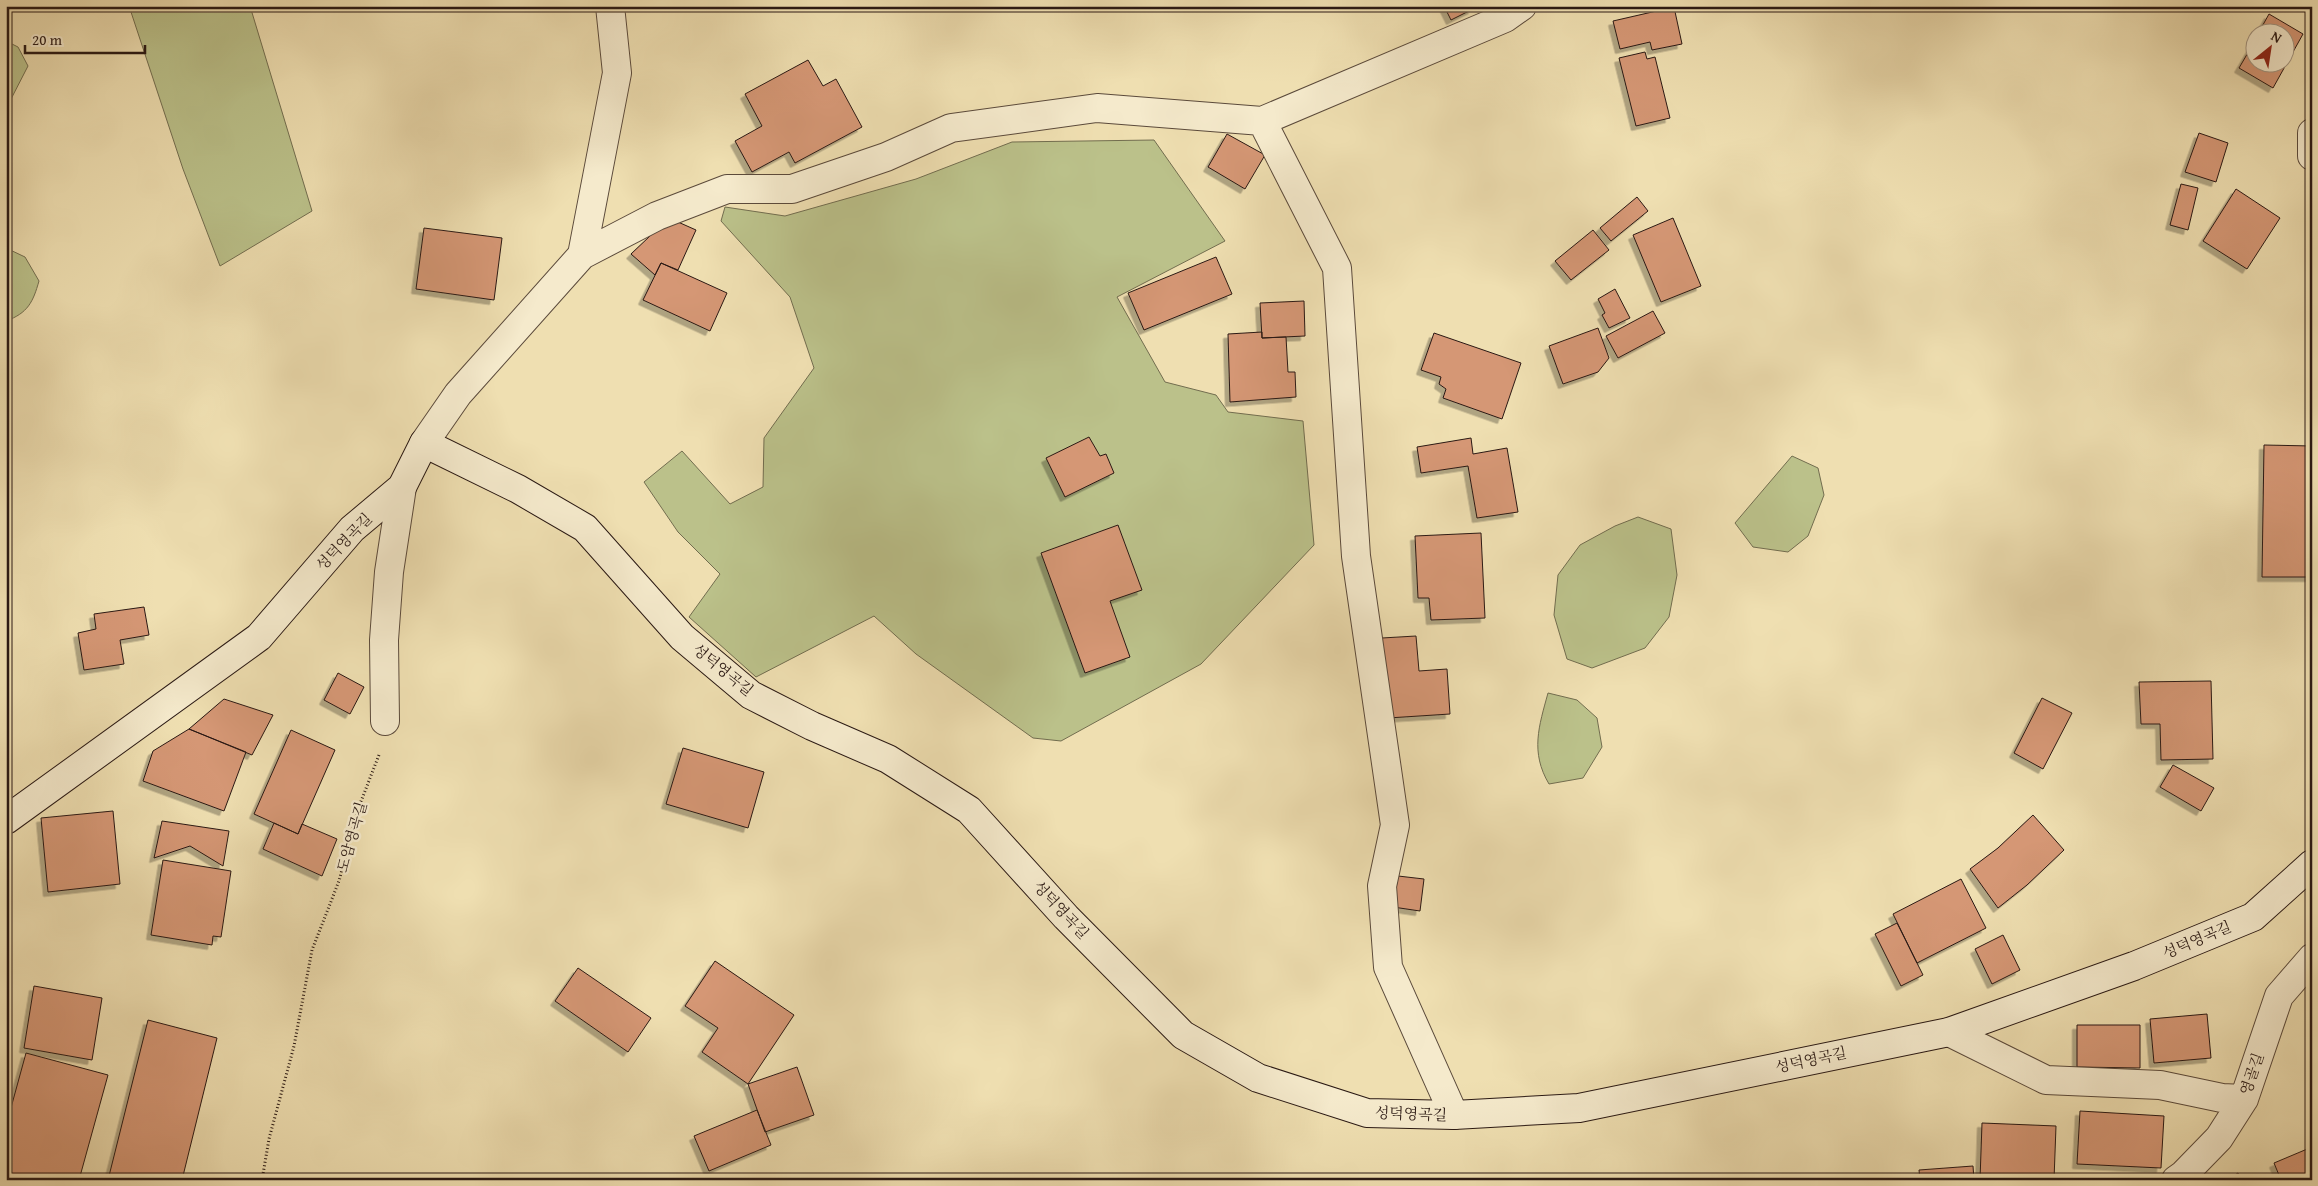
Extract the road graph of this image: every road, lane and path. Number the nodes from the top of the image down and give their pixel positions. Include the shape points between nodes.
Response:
1 (610, 6) edge
2 (1522, 6) edge
3 (1262, 121) junction
4 (2312, 133) edge
5 (2312, 156) edge
6 (582, 255) junction
7 (424, 444) junction
8 (402, 487) junction
9 (385, 721) joint
10 (6, 820) edge
11 (2312, 864) edge
12 (2312, 958) edge
13 (1949, 1032) junction
14 (2244, 1099) junction
15 (1454, 1115) junction
16 (262, 1180) edge
17 (2176, 1180) edge

1 - 6 street via 617,73
2 - 3 street via 1505,18
3 - 6 street via 1097,108 951,128 886,157 792,189 727,189 658,216
3 - 15 street via 1337,268 1356,556 1394,825 1382,886 1388,967
4 - 5 street
6 - 7 street via 458,394
7 - 8 street, 성덕영곡길
7 - 15 street, 성덕영곡길 via 518,489 586,528 682,637 751,695 888,759 969,810 1066,917 1182,1034 1258,1078 1367,1113
8 - 9 street via 389,572 384,640
8 - 10 street, 성덕영곡길 via 352,528 259,637
9 - 16 path, 도암영곡길 via 378,759 358,809 339,880 312,950 294,1046 269,1139
11 - 13 street, 성덕영곡길 via 2253,917 2134,966
12 - 14 street, 영골길 via 2279,996
13 - 14 street via 2046,1080 2160,1085 2222,1098
13 - 15 street, 성덕영곡길 via 1579,1108
14 - 17 street, 영골길 via 2219,1138

